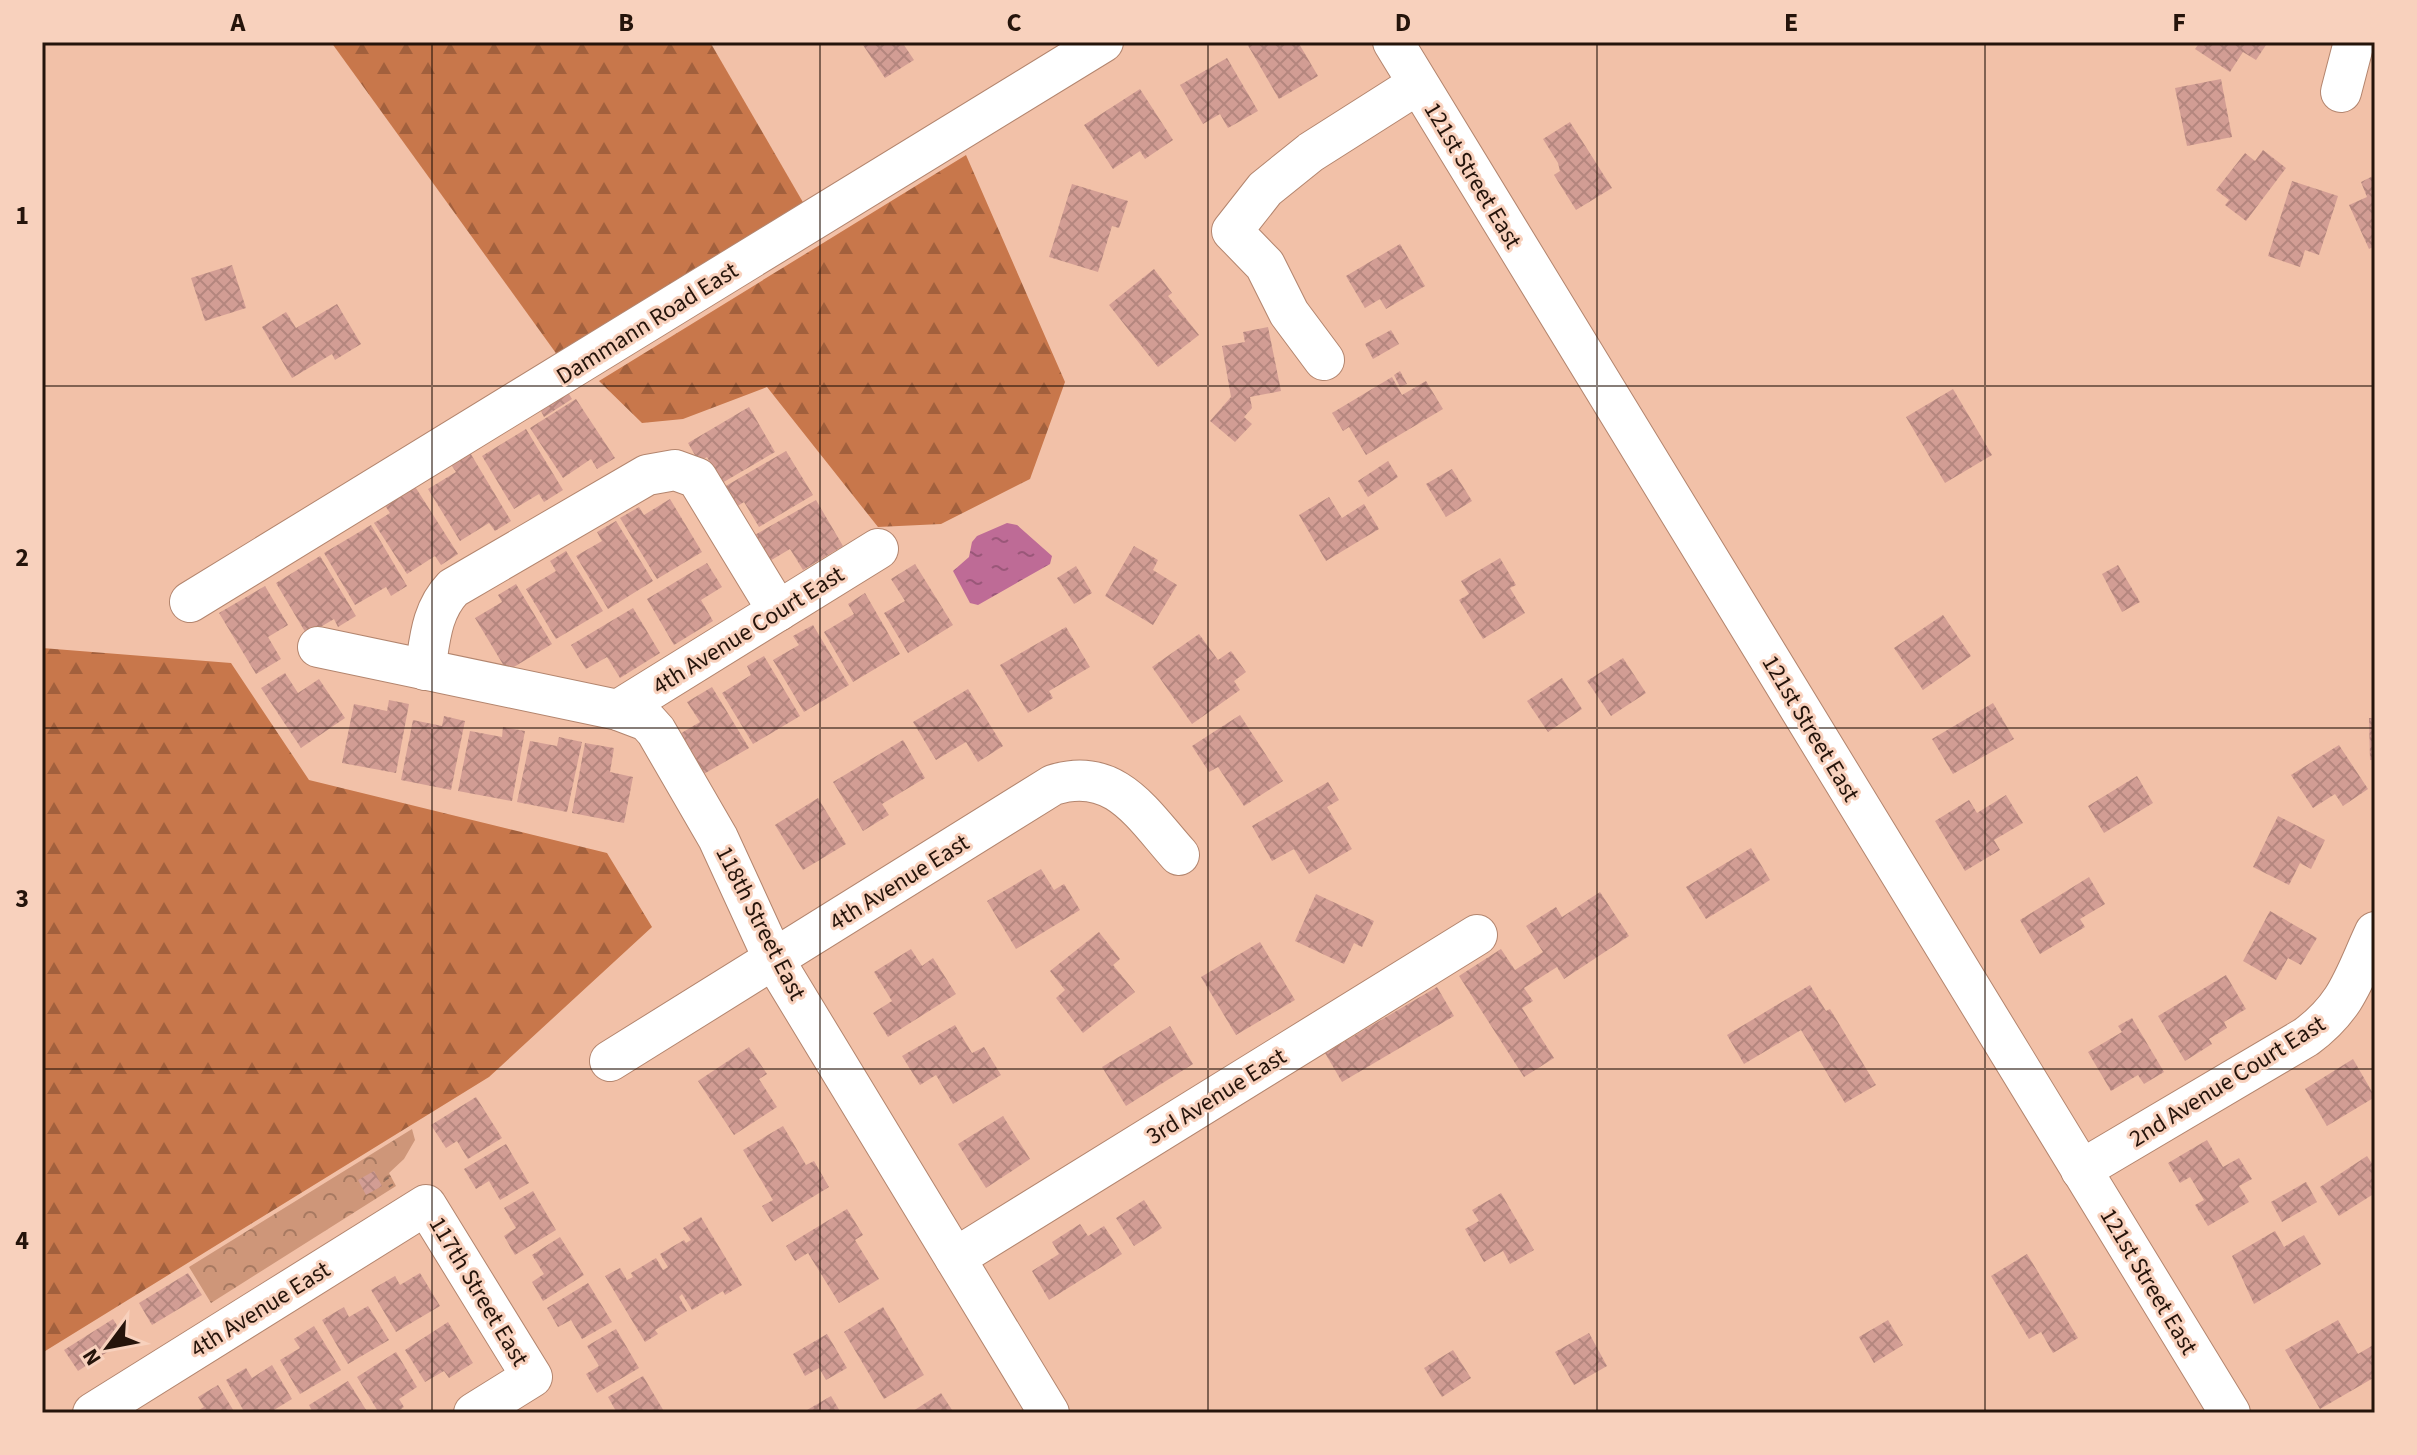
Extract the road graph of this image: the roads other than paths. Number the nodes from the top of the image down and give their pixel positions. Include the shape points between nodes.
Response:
1 (1103, 42) edge
2 (1393, 42) edge
3 (2354, 42) edge
4 (1418, 84) junction
5 (2341, 92) dead end
6 (1324, 360) dead end
7 (878, 549) dead end
8 (190, 602) dead end
9 (778, 611) junction
10 (318, 647) dead end
11 (425, 670) junction
12 (618, 710) junction
13 (1179, 855) dead end
14 (2375, 932) edge
15 (1477, 935) dead end
16 (774, 960) junction
17 (610, 1061) dead end
18 (2081, 1170) junction
19 (426, 1205) joint
20 (955, 1258) junction
21 (93, 1413) edge
22 (474, 1413) edge
23 (1049, 1413) edge
24 (2230, 1413) edge

1 - 8 street, Dammann Road East
2 - 4 street, 121st Street East
3 - 5 street
4 - 6 street via 1288,170 1265,189 1232,231 1265,265 1289,313
4 - 18 street, 121st Street East
7 - 9 street, 4th Avenue Court East
9 - 11 street via 697,478 661,470 629,483 453,588 440,601 433,620
9 - 12 street, 4th Avenue Court East
10 - 11 street, 118th Street East
11 - 12 street, 118th Street East
12 - 16 street, 118th Street East via 647,721 656,731 718,838
13 - 16 street, 4th Avenue East via 1134,804 1108,785 1072,779 1053,785
14 - 18 street, 2nd Avenue Court East via 2331,1019
15 - 20 street, 3rd Avenue East
16 - 17 street, 4th Avenue East
16 - 20 street, 118th Street East
18 - 24 street, 121st Street East
19 - 21 street, 4th Avenue East
19 - 22 street, 117th Street East via 532,1377
20 - 23 street, 118th Street East

